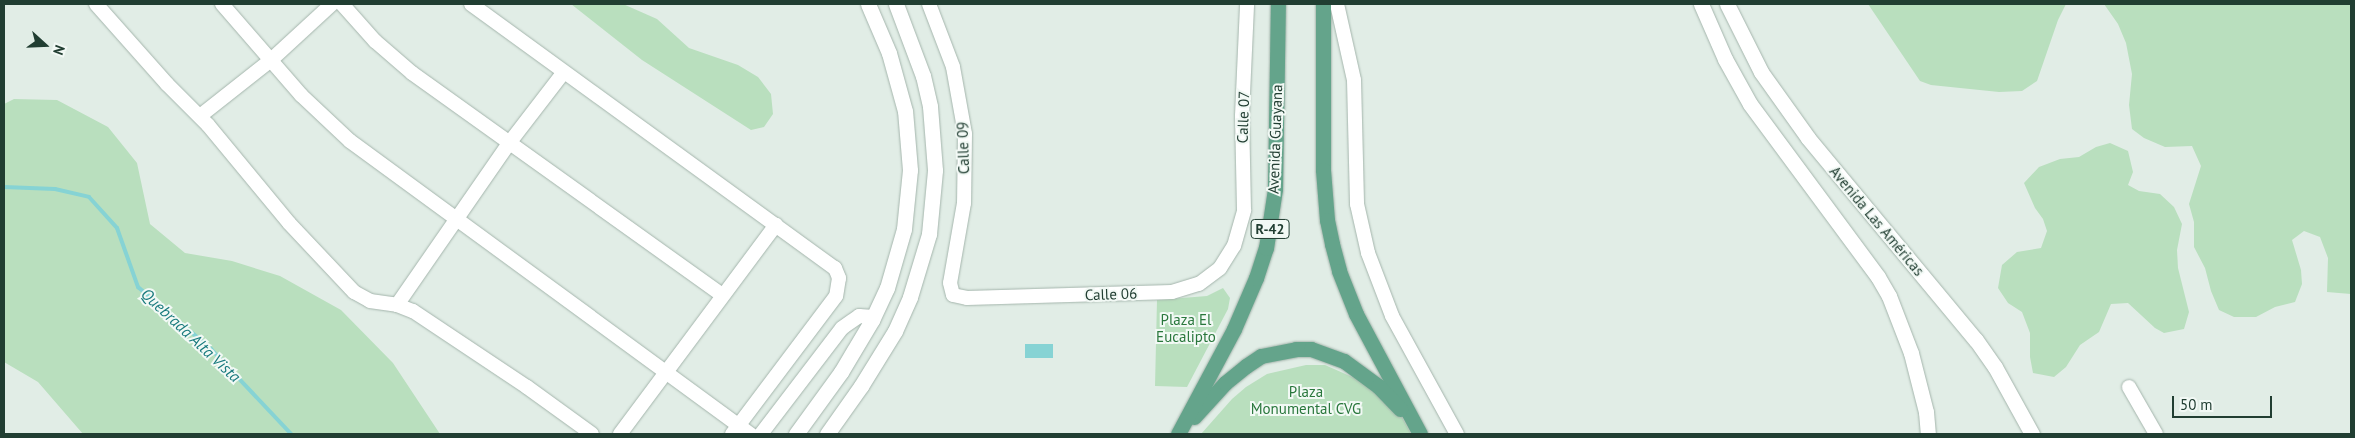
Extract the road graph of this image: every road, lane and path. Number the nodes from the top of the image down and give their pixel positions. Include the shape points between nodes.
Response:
1 (96, 4) edge
2 (222, 4) edge
3 (332, 4) edge
4 (342, 4) edge
5 (471, 4) edge
6 (868, 4) edge
7 (896, 4) edge
8 (928, 4) edge
9 (1247, 4) edge
10 (1278, 4) edge
11 (1323, 4) edge
12 (1337, 4) edge
13 (1727, 5) edge
14 (1703, 10) edge
15 (271, 60) junction
16 (564, 72) junction
17 (200, 116) junction
18 (510, 142) junction
19 (456, 218) junction
20 (776, 225) junction
21 (1238, 230) joint
22 (722, 295) junction
23 (953, 295) joint
24 (397, 305) junction
25 (874, 317) junction
26 (666, 372) junction
27 (2129, 387) dead end
28 (735, 430) edge
29 (592, 434) edge
30 (620, 434) edge
31 (751, 434) edge
32 (761, 434) edge
33 (796, 434) edge
34 (827, 434) edge
35 (1178, 434) edge
36 (1420, 434) edge
37 (1457, 434) edge
38 (1928, 434) edge
39 (2032, 434) edge
40 (2156, 434) edge

1 - 17 street
2 - 15 street
3 - 15 street
4 - 18 street via 412,73
5 - 16 street
6 - 25 main road via 899,83 909,138 910,170 904,229 887,288
7 - 34 main road via 923,76 930,106 934,170 928,234 910,297 895,331
8 - 23 street, Calle 09 via 953,67 965,134 964,203 950,275 950,292
9 - 21 street, Calle 07 via 1242,116 1244,210
10 - 35 main road, Avenida Guayana / R-42 via 1275,189 1266,248 1234,329
11 - 36 main road via 1323,170 1332,244 1356,314
12 - 37 street via 1354,80 1357,204 1368,253 1392,316
13 - 14 main road
13 - 39 main road, Avenida Las Américas via 1761,72 1808,138 1976,340 1995,367
14 - 38 main road, Avenida Las Américas via 1750,104 1889,296 1911,353 1926,412
15 - 17 street
15 - 19 street via 334,128
16 - 18 street
16 - 20 street
17 - 24 street via 289,223 354,292 376,303
18 - 19 street
18 - 22 street
19 - 24 street
19 - 26 street
20 - 22 street
20 - 28 street via 832,264 839,278 838,290 822,317
21 - 23 street, Calle 06 via 1228,258 1220,268 1199,284 1179,290 967,298
22 - 26 street
24 - 29 street via 444,331
25 - 32 street via 856,317 842,328
25 - 33 main road via 841,372
26 - 28 street
26 - 30 street
27 - 40 street
28 - 31 street
35 - 36 main road via 1225,383 1246,366 1261,356 1296,349 1327,354 1360,371 1396,404

